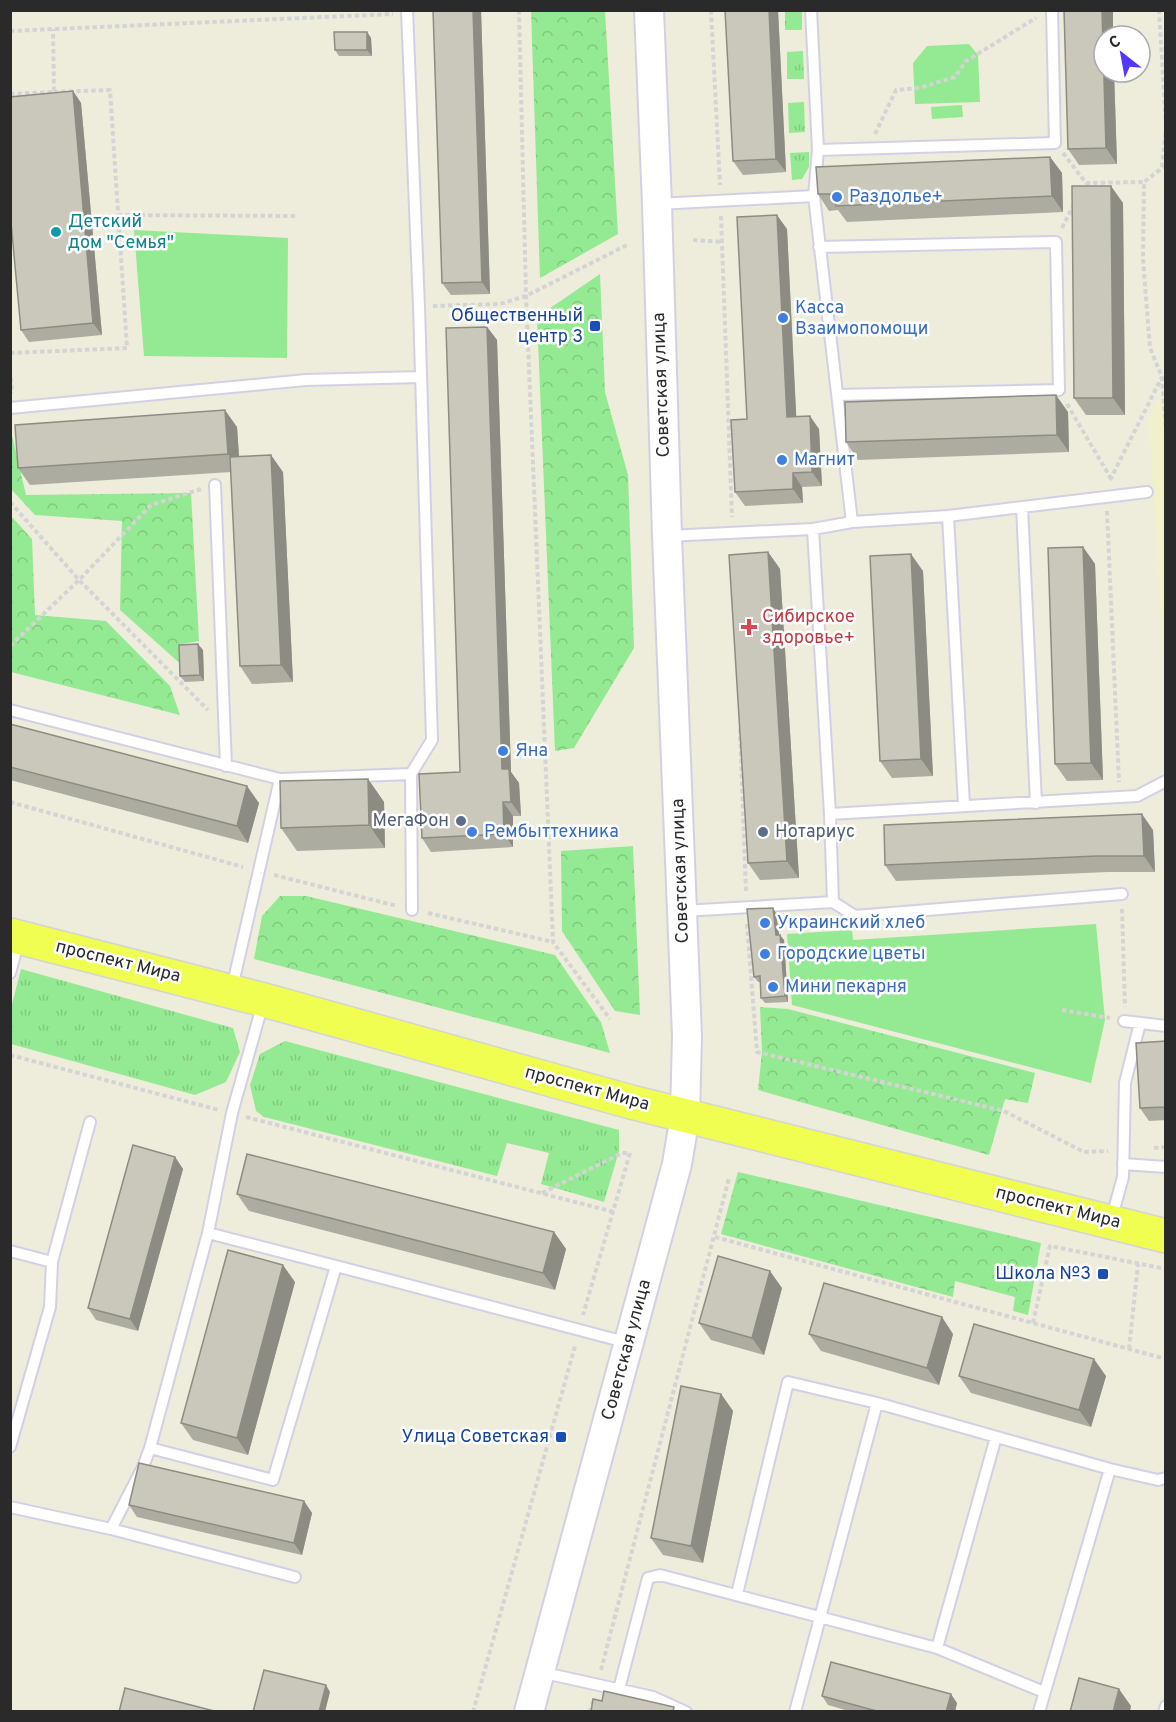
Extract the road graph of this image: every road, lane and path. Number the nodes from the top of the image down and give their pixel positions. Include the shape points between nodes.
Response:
1 (519, 10) edge
2 (649, 10) edge
3 (811, 10) edge
4 (1052, 10) edge
5 (1159, 10) edge
6 (407, 12) edge
7 (1040, 16) dead end
8 (52, 29) junction
9 (10, 31) edge
10 (54, 92) junction
11 (10, 94) edge
12 (1166, 128) edge
13 (1055, 143) junction
14 (868, 148) junction
15 (818, 150) junction
16 (1164, 166) edge
17 (1144, 182) junction
18 (1080, 193) edge
19 (814, 196) junction
20 (657, 204) junction
21 (118, 214) junction
22 (296, 216) dead end
23 (693, 240) dead end
24 (722, 242) dead end
25 (1056, 242) junction
26 (629, 244) dead end
27 (819, 247) junction
28 (526, 296) junction
29 (419, 307) junction
30 (10, 353) edge
31 (421, 377) junction
32 (1164, 377) edge
33 (1059, 390) junction
34 (837, 395) junction
35 (10, 408) edge
36 (1165, 430) edge
37 (1111, 478) junction
38 (215, 485) joint
39 (1147, 492) dead end
40 (1106, 498) junction
41 (10, 502) edge
42 (1022, 507) junction
43 (948, 516) junction
44 (852, 522) junction
45 (813, 529) junction
46 (667, 536) junction
47 (79, 580) junction
48 (10, 646) edge
49 (10, 710) edge
50 (224, 725) junction
51 (226, 766) junction
52 (411, 774) junction
53 (280, 779) junction
54 (1166, 781) edge
55 (1120, 797) junction
56 (10, 802) edge
57 (1036, 803) junction
58 (964, 805) junction
59 (830, 814) junction
60 (260, 872) junction
61 (1122, 894) joint
62 (833, 902) junction
63 (412, 910) junction
64 (683, 911) junction
65 (15, 936) edge
66 (553, 942) junction
67 (10, 973) edge
68 (231, 991) junction
69 (264, 1000) junction
70 (1062, 1010) dead end
71 (610, 1019) dead end
72 (1124, 1021) junction
73 (1140, 1023) junction
74 (1166, 1026) edge
75 (757, 1052) dead end
76 (10, 1055) edge
77 (232, 1113) junction
78 (685, 1116) junction
79 (90, 1122) dead end
80 (1166, 1147) edge
81 (1124, 1150) junction
82 (1123, 1164) junction
83 (1166, 1167) edge
84 (729, 1178) dead end
85 (542, 1193) junction
86 (614, 1212) junction
87 (1111, 1221) junction
88 (208, 1233) junction
89 (1166, 1236) edge
90 (715, 1237) junction
91 (10, 1251) edge
92 (52, 1262) junction
93 (1138, 1264) junction
94 (336, 1266) junction
95 (1166, 1269) edge
96 (1033, 1323) junction
97 (579, 1329) junction
98 (630, 1343) junction
99 (1130, 1349) junction
100 (1166, 1359) edge
101 (877, 1403) junction
102 (996, 1437) junction
103 (10, 1446) edge
104 (150, 1448) junction
105 (1110, 1469) junction
106 (1166, 1478) edge
107 (10, 1507) edge
108 (111, 1529) junction
109 (296, 1577) dead end
110 (737, 1594) junction
111 (820, 1617) junction
112 (937, 1648) junction
113 (540, 1672) junction
114 (597, 1685) junction
115 (619, 1689) junction
116 (1044, 1692) junction
117 (1166, 1706) edge
118 (473, 1712) edge
119 (529, 1712) edge
120 (590, 1712) edge
121 (686, 1712) edge
122 (795, 1712) edge
123 (1039, 1712) edge
124 (1164, 1712) edge

1 - 28 path
2 - 20 main road, Советская улица
3 - 15 lane
4 - 13 lane
5 - 12 path
6 - 8 path
6 - 29 lane
7 - 14 path via 966,61 956,78 896,90
8 - 9 path
8 - 10 path
10 - 11 path
10 - 21 path via 110,90
12 - 16 path
13 - 14 lane
13 - 17 path via 1086,183
14 - 15 lane
15 - 19 lane
16 - 17 path
17 - 32 path via 1143,259 1150,348
18 - 25 path
19 - 20 lane
19 - 27 lane
20 - 46 main road, Советская улица
21 - 22 path
21 - 30 path via 128,348
23 - 24 path
25 - 27 lane
25 - 33 lane
26 - 28 path
27 - 34 lane
28 - 29 path via 500,304
28 - 66 path
29 - 31 lane
31 - 35 lane via 306,380
31 - 52 lane via 432,740
32 - 36 path
32 - 37 path
33 - 34 lane
33 - 37 path
34 - 44 lane
37 - 40 path
38 - 47 path via 151,505
38 - 50 lane
39 - 40 lane
40 - 42 lane
40 - 55 path
41 - 47 path
42 - 43 lane
42 - 57 lane
43 - 44 lane
43 - 58 lane
44 - 45 lane
45 - 46 lane
45 - 59 lane
46 - 64 main road, Советская улица
47 - 48 path
47 - 50 path
49 - 51 lane
50 - 51 lane
51 - 53 lane
52 - 53 lane
52 - 63 lane
53 - 60 lane
54 - 55 lane via 1137,796
55 - 57 lane
56 - 60 path
57 - 58 lane
58 - 59 lane
59 - 62 lane
60 - 63 path
60 - 68 lane
61 - 62 lane via 855,916
61 - 72 path
62 - 64 lane
63 - 66 path
64 - 78 main road, Советская улица
65 - 67 lane
65 - 68 main road, проспект Мира
66 - 71 path
68 - 69 main road, проспект Мира
69 - 77 lane
69 - 78 main road, проспект Мира
70 - 72 path
72 - 73 lane
73 - 74 lane
73 - 81 lane via 1125,1083
75 - 81 path via 1004,1111 1084,1152
76 - 77 path
77 - 85 path
77 - 88 lane
78 - 87 main road, проспект Мира
78 - 98 main road, Советская улица via 677,1164
79 - 92 lane
80 - 81 path
81 - 82 lane
82 - 83 lane
82 - 87 lane
84 - 90 path
85 - 86 path
85 - 86 path via 621,1153 630,1153
86 - 97 path
87 - 89 main road, проспект Мира
88 - 94 lane
88 - 104 lane
90 - 96 path
90 - 114 path
91 - 92 lane
92 - 103 lane via 50,1307
93 - 95 path
93 - 96 path via 1050,1246
93 - 99 path
94 - 97 lane
94 - 104 lane via 273,1480
96 - 99 path
97 - 98 lane
97 - 118 path
98 - 113 main road, Советская улица
99 - 100 path
101 - 102 lane
101 - 110 lane via 788,1383
101 - 111 lane
102 - 105 lane
102 - 112 lane
104 - 108 lane
105 - 106 lane via 1158,1480
105 - 116 lane
107 - 108 lane
108 - 109 lane
110 - 111 lane
110 - 115 lane via 660,1575 648,1578
111 - 112 lane
111 - 122 lane
112 - 116 lane
113 - 114 lane
113 - 119 main road, Советская улица
114 - 115 lane
114 - 120 path
115 - 121 lane via 653,1697
116 - 123 lane
117 - 124 lane

